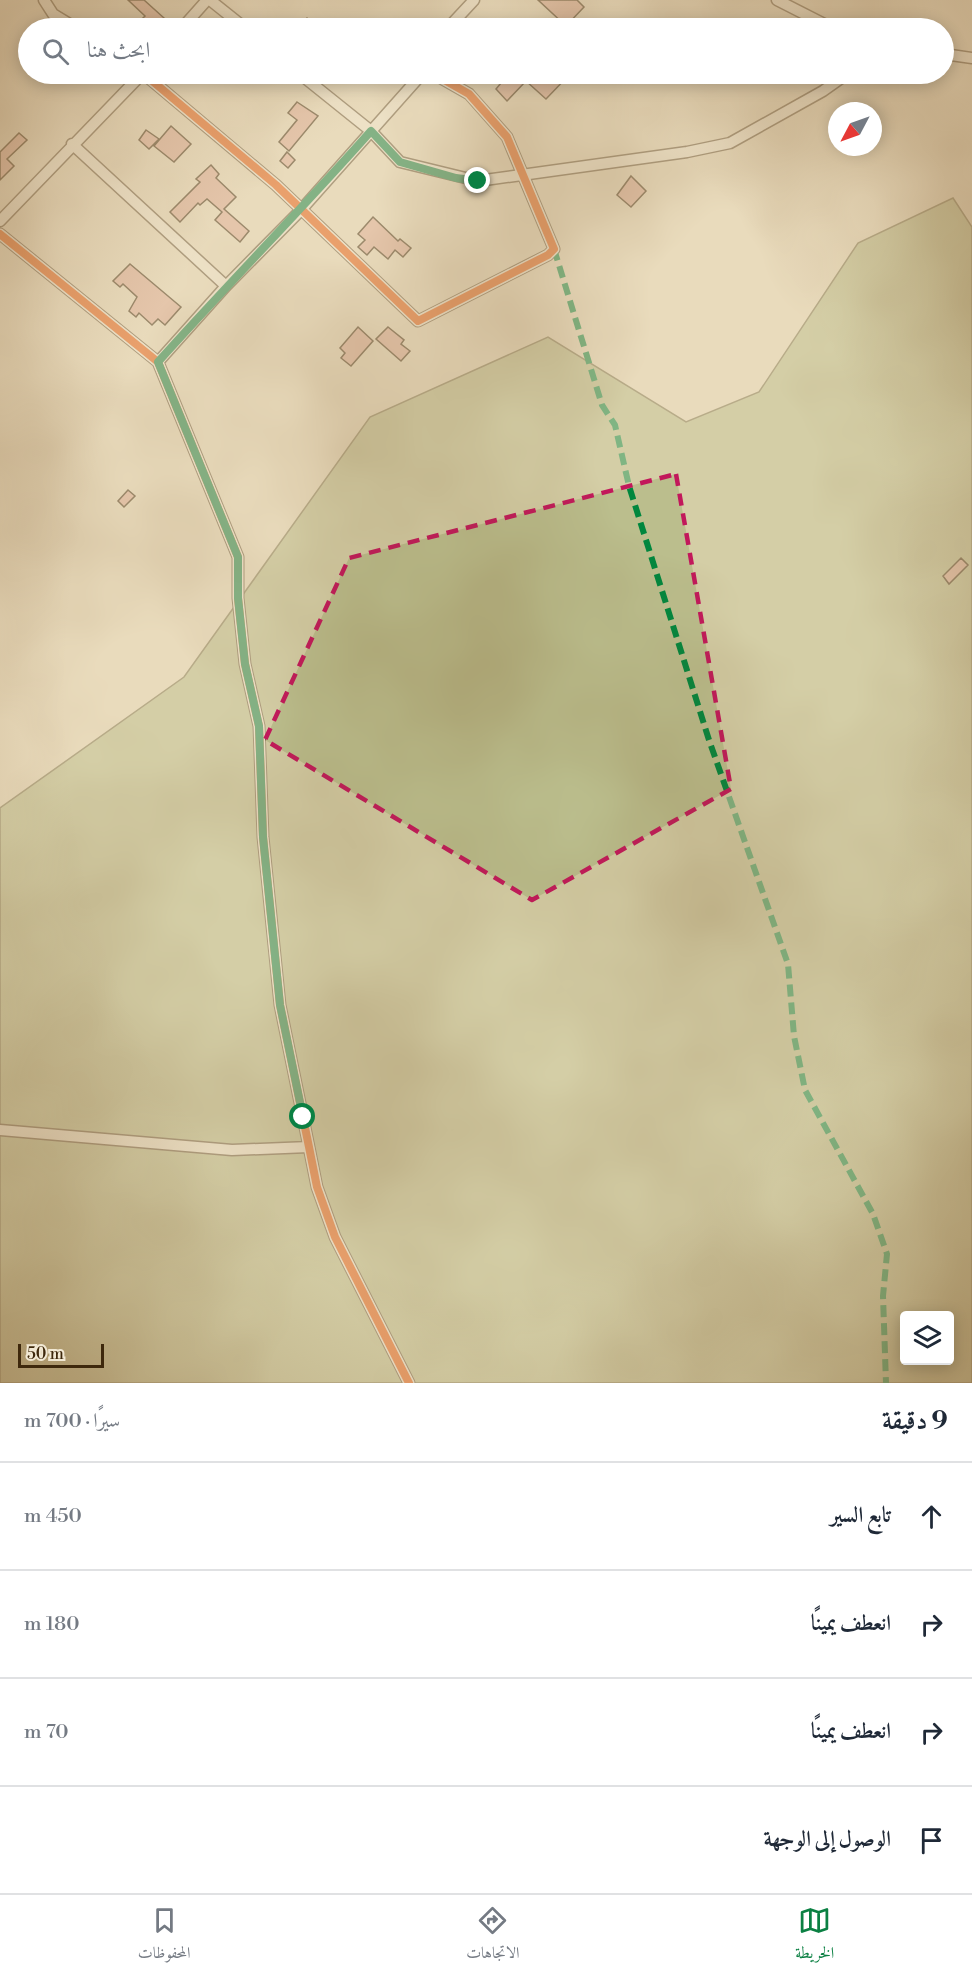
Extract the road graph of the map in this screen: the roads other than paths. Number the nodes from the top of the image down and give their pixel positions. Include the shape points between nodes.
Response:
1 (44, 0) edge
2 (208, 0) edge
3 (474, 0) edge
4 (777, 0) edge
5 (60, 18) edge
6 (191, 18) edge
7 (232, 18) edge
8 (457, 18) edge
9 (812, 18) edge
10 (954, 55) edge
11 (972, 58) edge
12 (133, 84) edge
13 (155, 84) edge
14 (312, 84) edge
15 (413, 84) edge
16 (452, 84) edge
17 (834, 84) edge
18 (371, 131) junction
19 (72, 144) junction
20 (522, 173) junction
21 (301, 210) junction
22 (0, 221) edge
23 (0, 234) edge
24 (226, 286) junction
25 (158, 362) junction
26 (0, 1130) edge
27 (309, 1147) junction
28 (409, 1383) edge

1 - 5 street
2 - 6 street
2 - 7 street
3 - 8 street
4 - 9 street
10 - 11 street
12 - 19 street
13 - 21 street
14 - 18 street
15 - 18 street
16 - 20 street via 469,94 507,137
17 - 20 street via 730,142 676,154
18 - 20 street via 400,162 478,181
18 - 21 street
19 - 22 street
19 - 24 street
20 - 21 street via 554,249 418,321
21 - 24 street
23 - 25 street
24 - 25 street
25 - 27 street via 238,557 245,664 259,726 263,837 280,1005
26 - 27 street via 232,1150
27 - 28 street via 317,1187 335,1237

